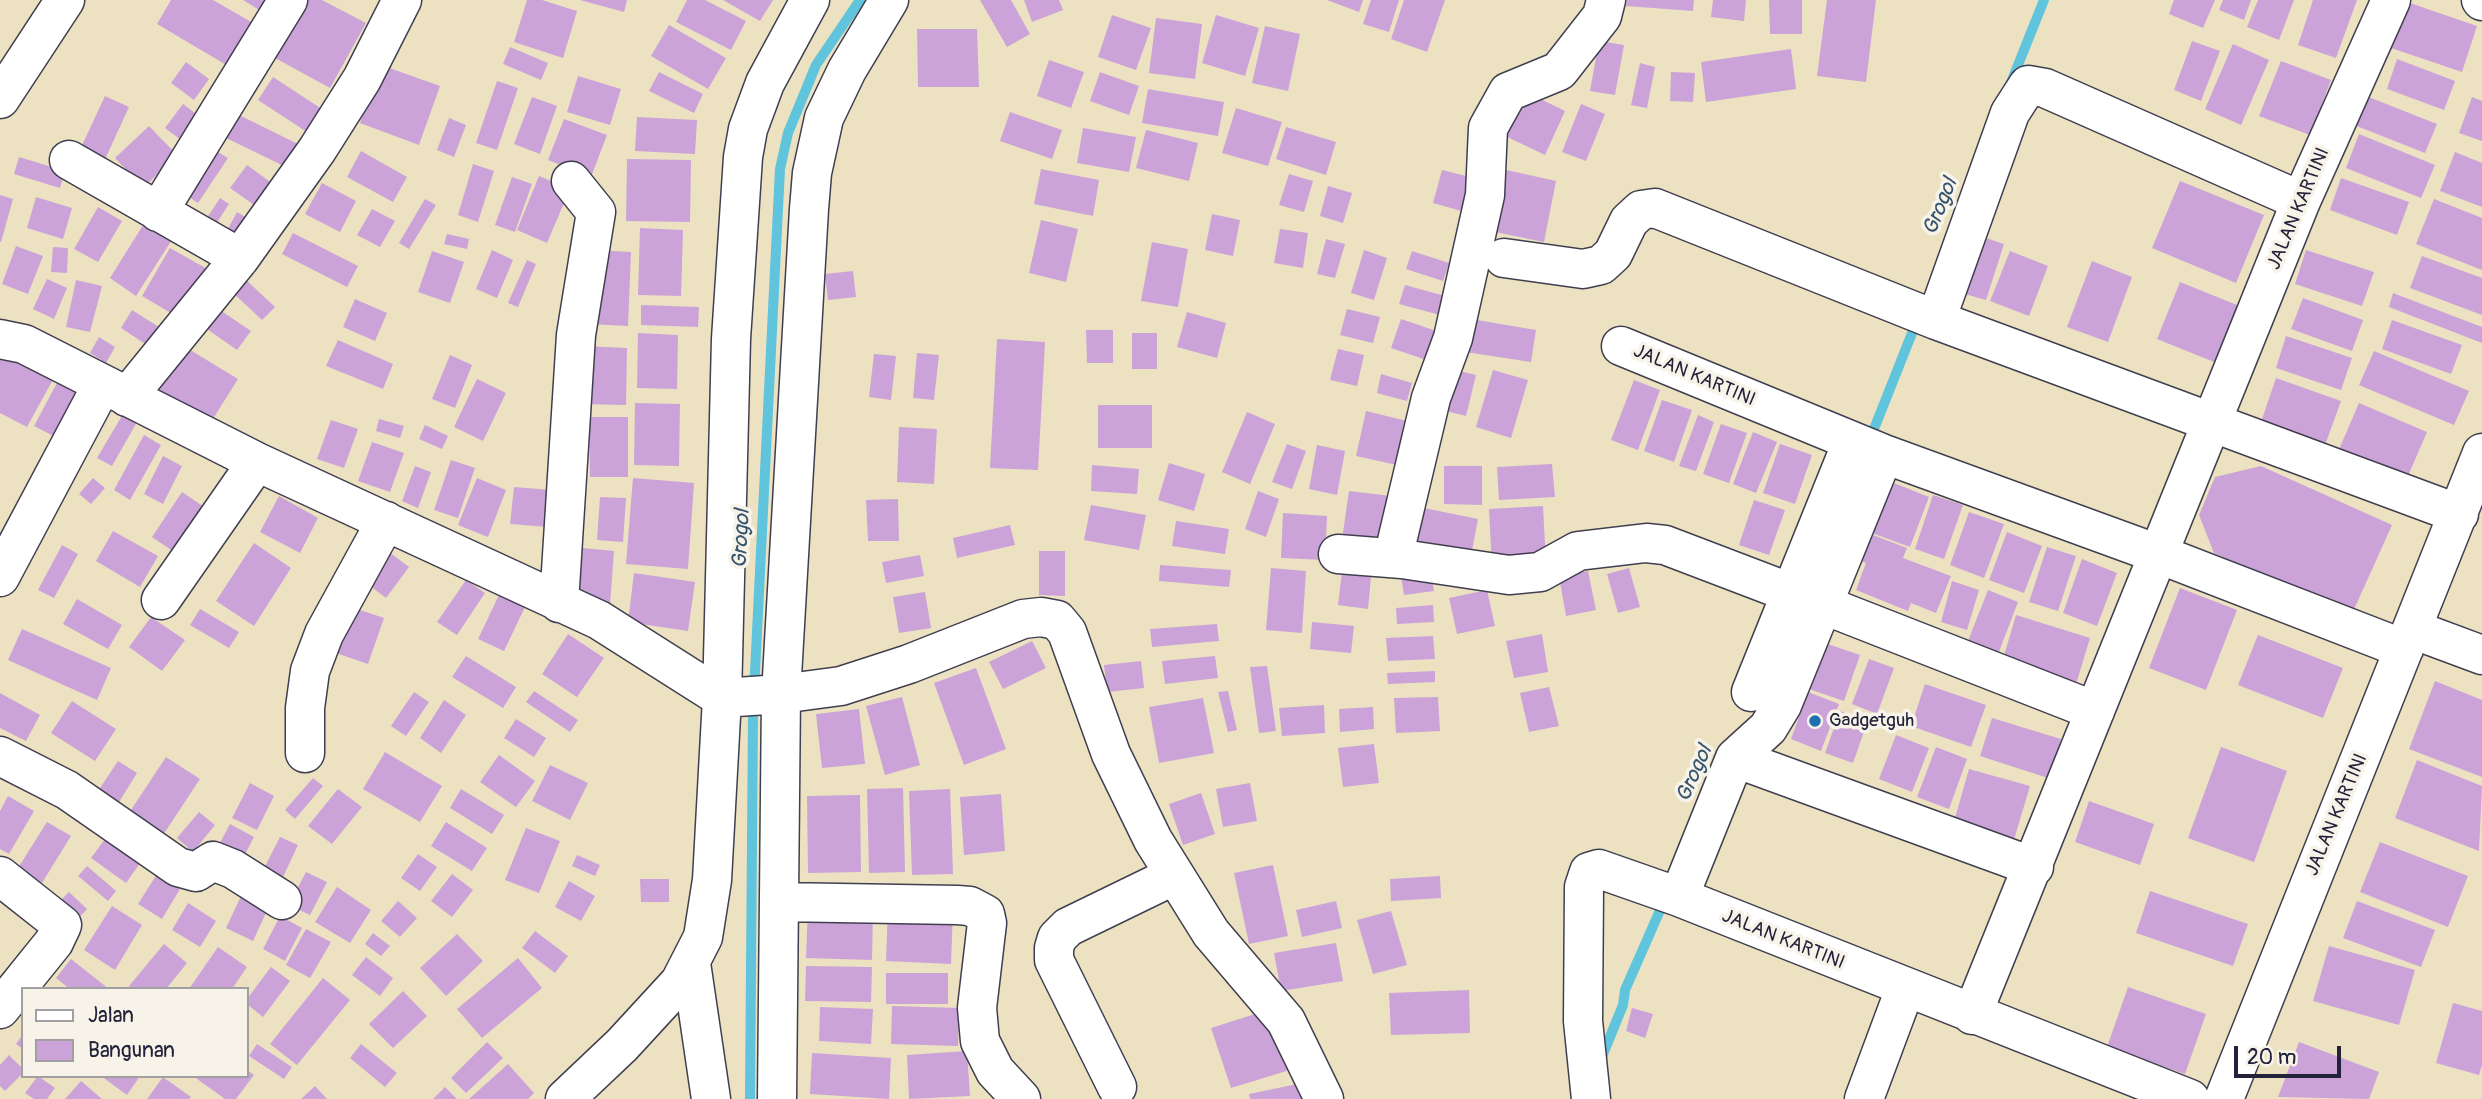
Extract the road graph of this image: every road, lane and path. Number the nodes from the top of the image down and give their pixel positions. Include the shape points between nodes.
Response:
1 (65, 0) edge
2 (288, 0) edge
3 (402, 0) edge
4 (810, 0) edge
5 (889, 0) edge
6 (1606, 0) edge
7 (2391, 0) edge
8 (0, 99) edge
9 (69, 160) dead end
10 (571, 181) dead end
11 (2301, 201) junction
12 (158, 212) junction
13 (240, 258) junction
14 (1504, 258) dead end
15 (1923, 315) junction
16 (0, 339) edge
17 (1621, 346) dead end
18 (115, 391) junction
19 (2213, 421) junction
20 (1868, 448) junction
21 (2482, 453) edge
22 (257, 462) junction
23 (2459, 514) junction
24 (386, 521) junction
25 (1338, 554) dead end
26 (2161, 555) junction
27 (1393, 558) junction
28 (0, 577) edge
29 (1807, 599) junction
30 (161, 600) dead end
31 (559, 603) junction
32 (2408, 639) junction
33 (2482, 655) edge
34 (1751, 692) dead end
35 (778, 695) junction
36 (724, 698) junction
37 (2095, 711) junction
38 (305, 753) dead end
39 (0, 755) edge
40 (1735, 758) junction
41 (2034, 867) junction
42 (0, 876) edge
43 (1173, 876) junction
44 (1671, 894) junction
45 (282, 900) dead end
46 (780, 902) junction
47 (691, 963) junction
48 (1905, 989) junction
49 (0, 1009) edge
50 (1972, 1015) junction
51 (1117, 1087) dead end
52 (565, 1099) edge
53 (711, 1099) edge
54 (777, 1099) edge
55 (1021, 1099) edge
56 (1324, 1099) edge
57 (1591, 1099) edge
58 (1864, 1099) edge
59 (2190, 1099) edge
60 (2224, 1099) edge

1 - 8 street
2 - 12 street
3 - 13 street via 346,107
4 - 36 street via 765,83 743,157 731,339
5 - 35 street via 824,118 812,173
6 - 27 street via 1602,16 1559,71 1508,92 1488,128 1485,195 1453,338 1431,398
7 - 11 street, JALAN KARTINI
9 - 12 street
10 - 31 street via 596,212 576,335
11 - 15 street via 2045,88 2028,85 2010,113
11 - 19 street, JALAN KARTINI
12 - 13 street
13 - 18 street
14 - 15 street via 1583,269 1601,265 1613,254 1629,221 1641,210 1655,208
15 - 19 street
16 - 18 street via 24,344
17 - 20 street, JALAN KARTINI
18 - 22 street
18 - 28 street
19 - 23 street
19 - 26 street, JALAN KARTINI
20 - 26 street, JALAN KARTINI
20 - 29 street
21 - 23 street, JALAN KARTINI
22 - 24 street
22 - 30 street
23 - 32 street, JALAN KARTINI
24 - 31 street
24 - 38 street via 324,634 310,671 304,708
25 - 27 street
26 - 32 street, JALAN KARTINI
26 - 37 street, JALAN KARTINI
27 - 29 street via 1509,575 1540,572 1578,551 1646,543 1665,545
29 - 34 street
29 - 37 street
29 - 40 street via 1775,719
31 - 36 street via 631,638
32 - 33 street
32 - 60 street, JALAN KARTINI
35 - 36 street
35 - 43 street via 875,676 1023,619 1057,620 1068,632 1111,754
35 - 46 street
36 - 47 street via 712,880 703,937
37 - 41 street, JALAN KARTINI
39 - 45 street via 67,790 178,867 196,872 213,861
40 - 41 street
40 - 44 street
41 - 50 street, JALAN KARTINI
42 - 49 street via 62,925 54,942
43 - 51 street via 1068,927 1054,948 1054,960
43 - 56 street via 1211,933 1286,1021
44 - 48 street, JALAN KARTINI
44 - 57 street, JALAN KARTINI via 1599,869 1585,878 1583,1021
46 - 54 street
46 - 55 street via 957,905 985,914 977,1008 980,1041 995,1071
47 - 52 street via 647,1019
47 - 53 street
48 - 50 street, JALAN KARTINI
48 - 58 street
50 - 59 street, JALAN KARTINI

